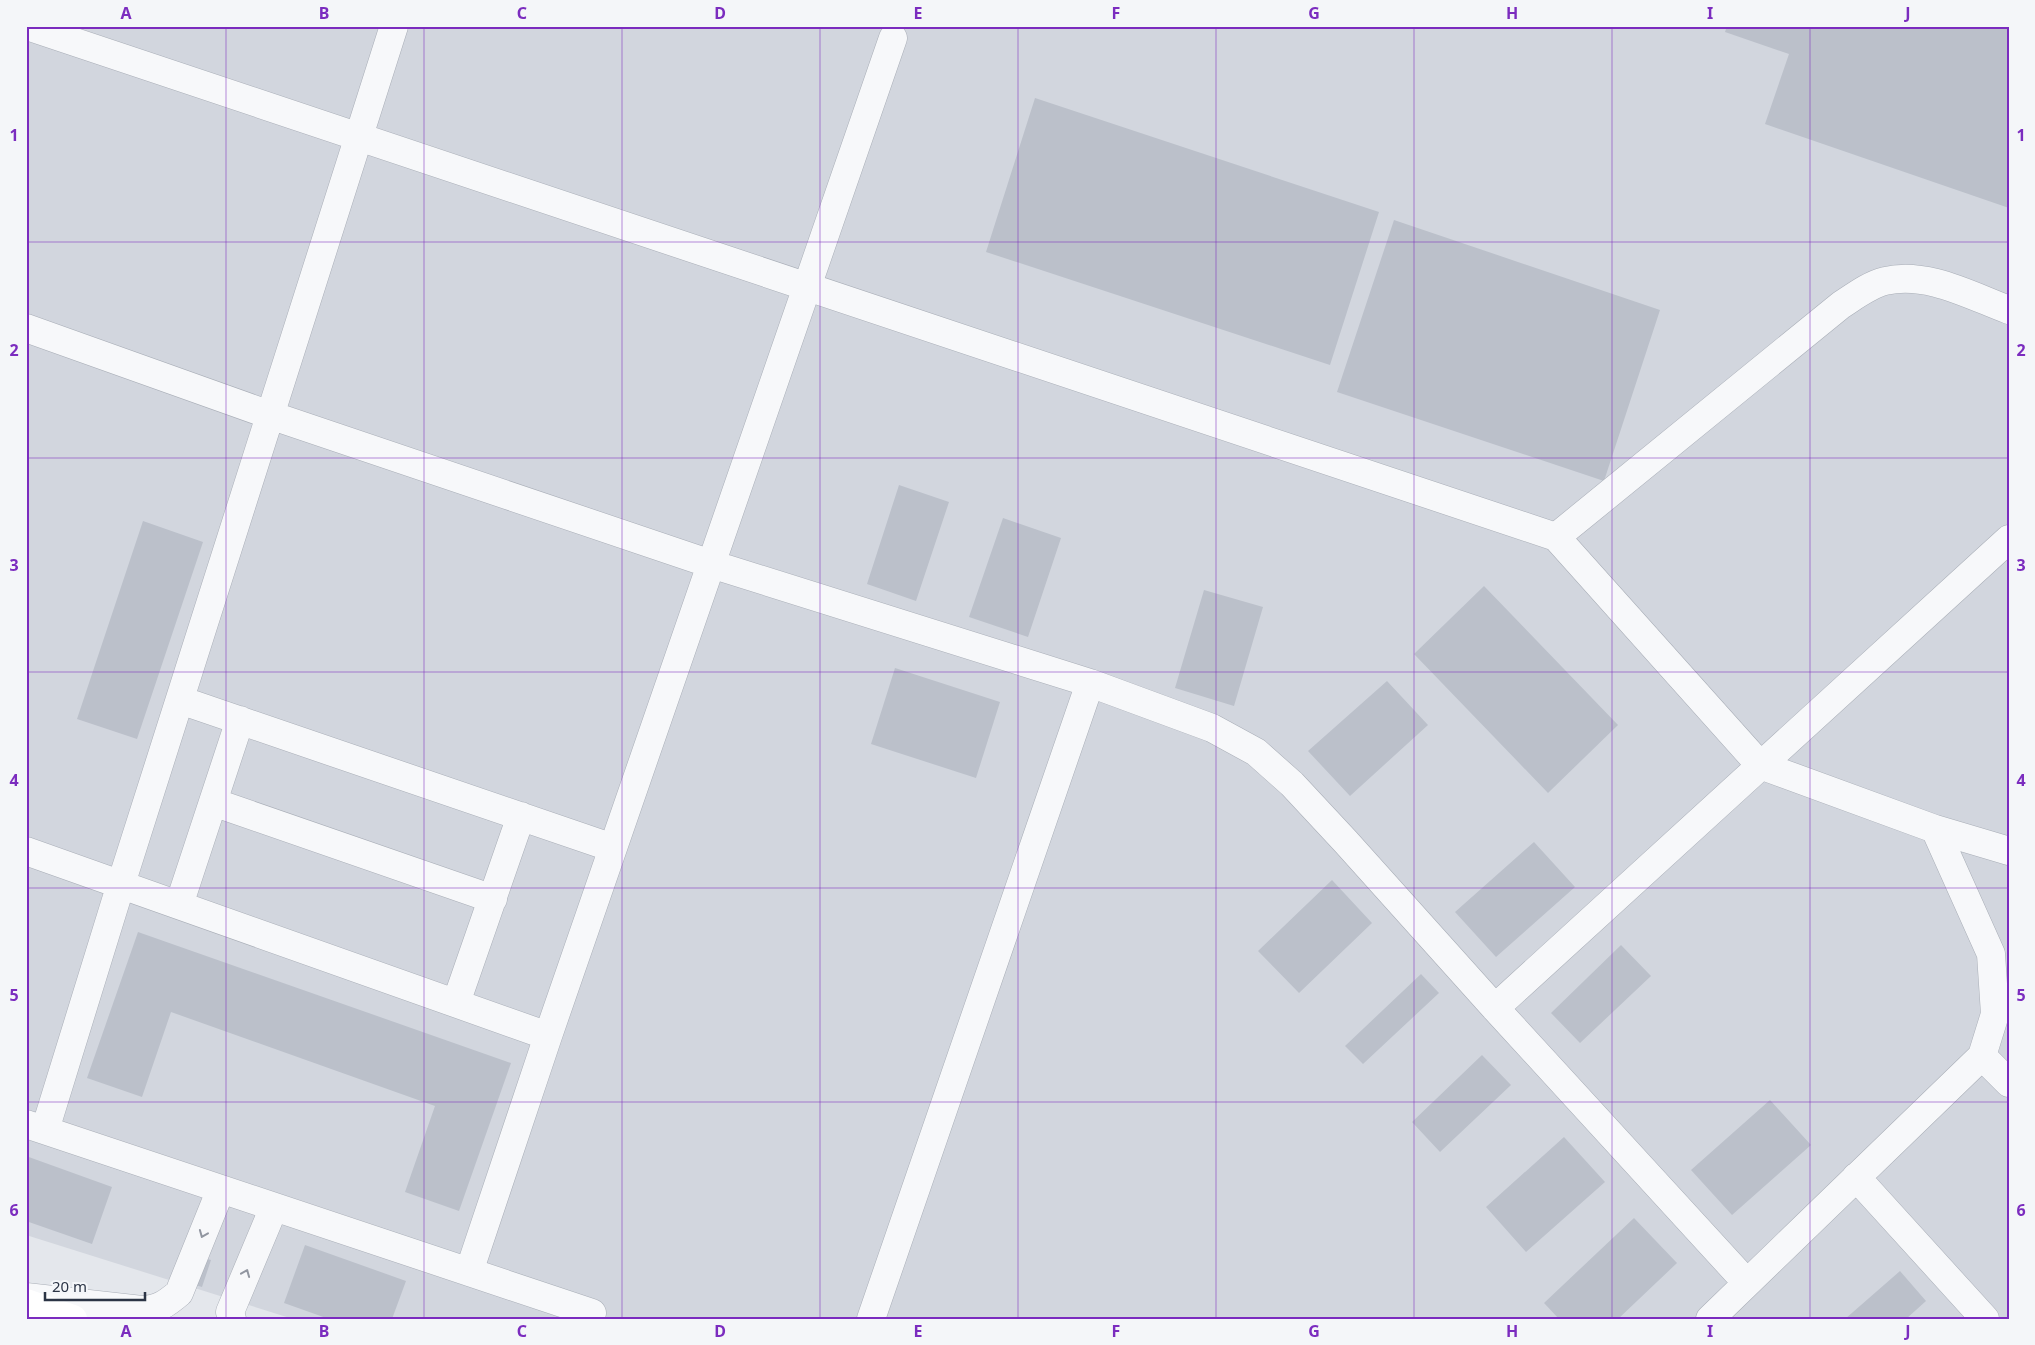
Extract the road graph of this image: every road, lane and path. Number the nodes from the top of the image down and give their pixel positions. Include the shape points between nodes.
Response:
1 (27, 26) edge
2 (394, 26) edge
3 (893, 38) dead end
4 (358, 137) junction
5 (807, 287) junction
6 (2009, 310) edge
7 (26, 328) edge
8 (270, 415) junction
9 (1556, 537) junction
10 (2009, 538) edge
11 (711, 564) junction
12 (1090, 684) junction
13 (180, 700) junction
14 (240, 720) junction
15 (1760, 765) junction
16 (213, 802) junction
17 (521, 816) junction
18 (1935, 829) junction
19 (613, 848) junction
20 (26, 851) edge
21 (2009, 852) edge
22 (121, 884) junction
23 (493, 899) junction
24 (178, 905) junction
25 (456, 1003) junction
26 (1494, 1008) junction
27 (548, 1036) junction
28 (1982, 1056) junction
29 (2009, 1083) edge
30 (36, 1127) edge
31 (1856, 1178) junction
32 (221, 1189) junction
33 (274, 1207) junction
34 (469, 1272) junction
35 (1747, 1283) junction
36 (26, 1297) edge
37 (26, 1303) edge
38 (73, 1319) edge
39 (232, 1319) edge
40 (590, 1319) edge
41 (871, 1319) edge
42 (1710, 1319) edge
43 (1986, 1319) edge

1 - 4 lane
2 - 4 lane
3 - 5 lane
4 - 5 lane
4 - 8 lane
5 - 9 lane
5 - 11 lane
6 - 9 lane via 1939,284 1919,280 1884,281 1866,289 1841,305
7 - 8 lane
8 - 11 lane
8 - 13 lane
9 - 15 lane
10 - 15 lane
11 - 12 lane
11 - 19 lane
12 - 26 lane via 1212,728 1256,752 1299,791
12 - 41 lane
13 - 14 lane
13 - 22 lane
14 - 16 lane
14 - 17 lane
15 - 18 lane
15 - 26 lane
16 - 23 lane
16 - 24 lane
17 - 19 lane
17 - 23 lane
18 - 21 lane
18 - 28 lane via 1991,954 1995,1014
19 - 27 lane
20 - 22 lane
22 - 24 lane
22 - 30 lane
23 - 25 lane
24 - 25 lane
25 - 27 lane
26 - 35 lane
27 - 34 lane
28 - 29 lane
28 - 31 lane
30 - 32 lane
31 - 35 lane
31 - 43 lane
32 - 33 lane
32 -> 36 lane via 178,1293 157,1310
33 - 34 lane
39 -> 33 lane via 230,1312
34 - 40 lane via 592,1313
35 - 42 lane
37 - 38 main road

